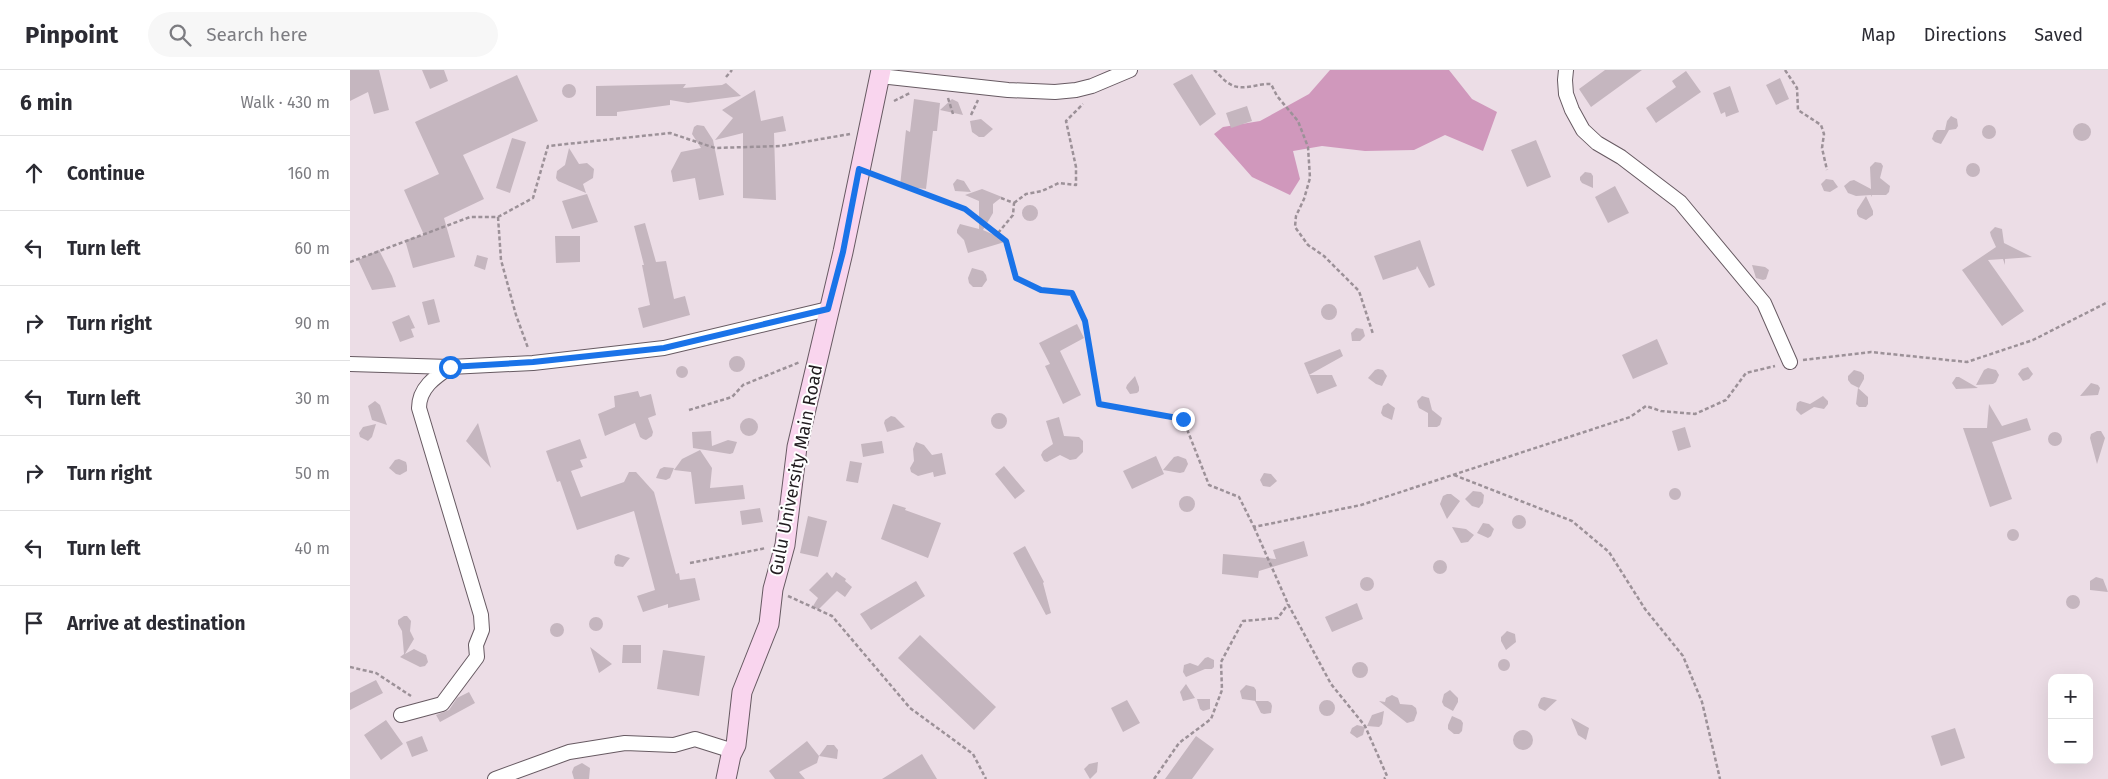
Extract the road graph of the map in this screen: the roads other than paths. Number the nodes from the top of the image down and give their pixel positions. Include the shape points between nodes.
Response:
1 (1130, 70) edge
2 (1566, 70) edge
3 (881, 73) edge
4 (828, 309) junction
5 (1790, 362) road end
6 (350, 364) edge
7 (450, 367) junction
8 (400, 715) dead end
9 (733, 751) junction
10 (495, 779) edge
11 (726, 779) edge

1 - 3 street via 1092,86 1055,92 1008,90
2 - 5 street via 1566,94 1583,130 1597,144 1620,157 1680,202 1764,304
3 - 4 street, Gulu University Main Road
4 - 7 street via 664,348
4 - 9 street, Gulu University Main Road via 796,447 785,545 773,590 769,624 742,692
6 - 7 street
7 - 8 street via 428,384 419,400 419,408 481,615 482,630 476,645 477,657 442,704
9 - 10 street via 695,740 674,744 625,743 569,752
9 - 11 street, Gulu University Main Road

